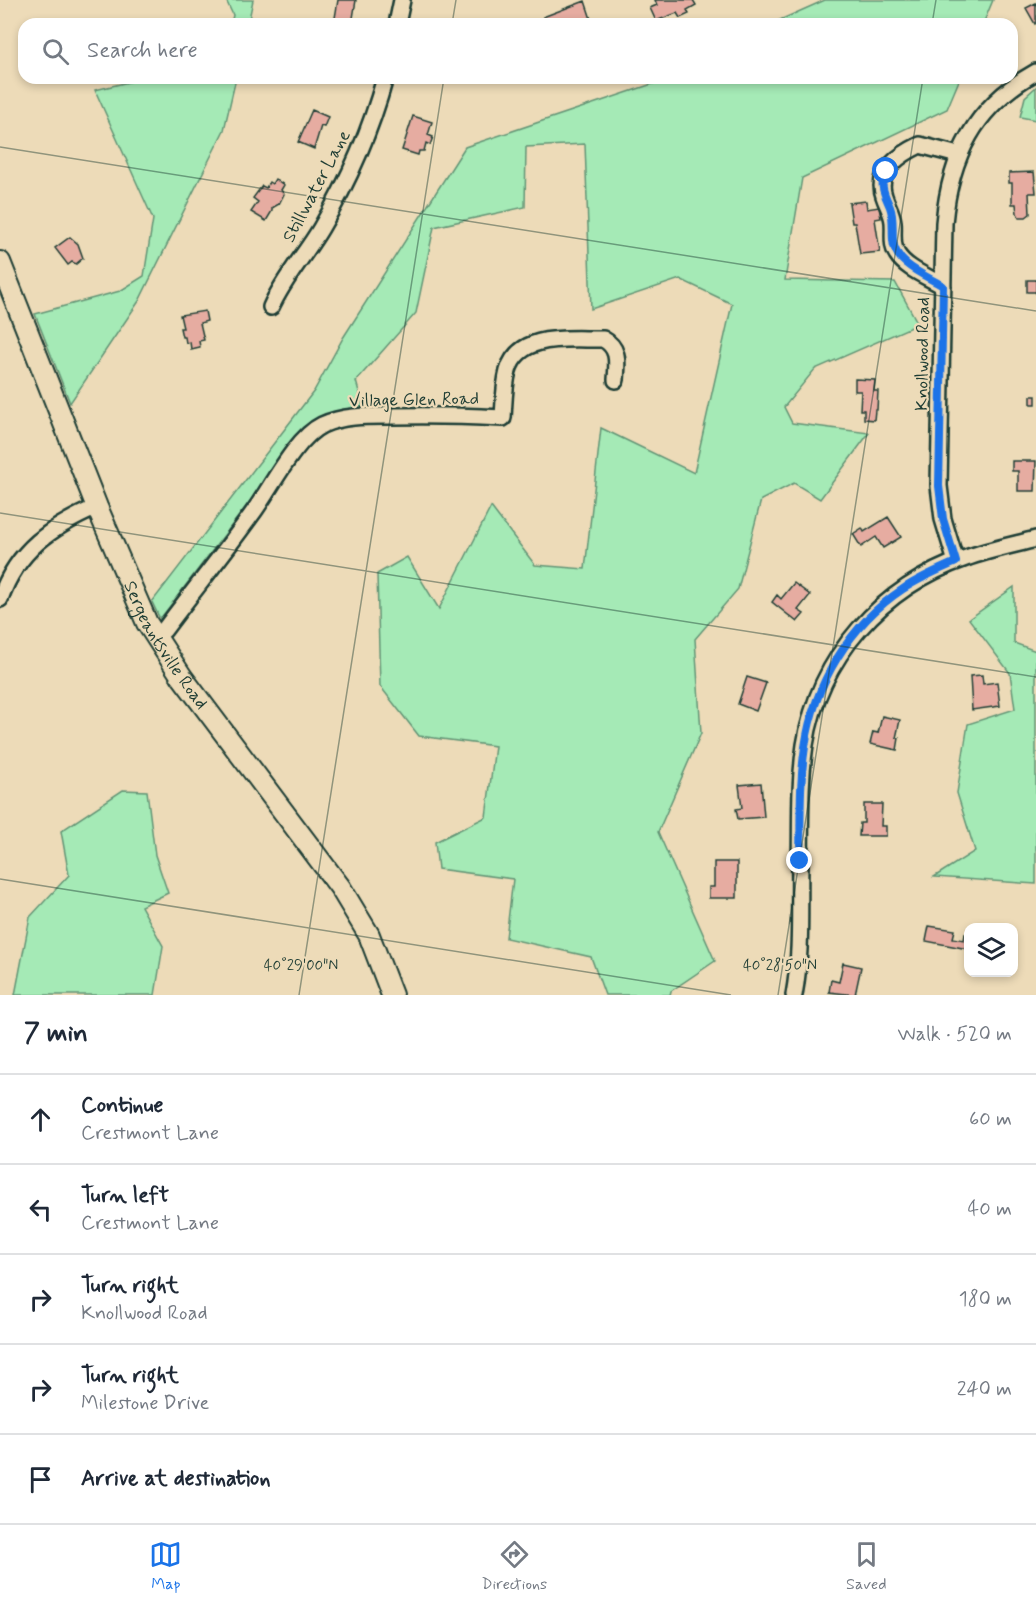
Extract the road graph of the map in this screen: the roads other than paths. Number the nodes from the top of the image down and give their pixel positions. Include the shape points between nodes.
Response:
1 (402, 0) edge
2 (398, 18) edge
3 (1036, 72) edge
4 (383, 84) edge
5 (958, 155) junction
6 (0, 262) edge
7 (943, 286) junction
8 (271, 306) dead end
9 (616, 380) dead end
10 (97, 507) junction
11 (1036, 539) edge
12 (956, 562) junction
13 (0, 599) edge
14 (156, 638) junction
15 (392, 995) edge
16 (794, 995) edge

1 - 2 street
3 - 5 street, Knollwood Road via 1001,96 983,115
4 - 8 street, Stillwater Lane via 343,185 321,228
5 - 7 street, Knollwood Road via 948,188
5 - 7 street via 920,145 904,153 881,181 890,207 897,254
6 - 10 main road, Sergeantsville Road
7 - 12 street, Knollwood Road via 939,486 943,519
9 - 14 street, Village Glen Road via 615,348 603,339 538,342 521,350 512,362 502,418 364,416 310,432
10 - 13 street via 63,523 33,545 11,574
10 - 14 main road, Sergeantsville Road
11 - 12 street
12 - 16 street via 902,589 875,611 844,647 819,695 808,728 801,780 799,956
14 - 15 main road, Sergeantsville Road via 340,887 369,935

